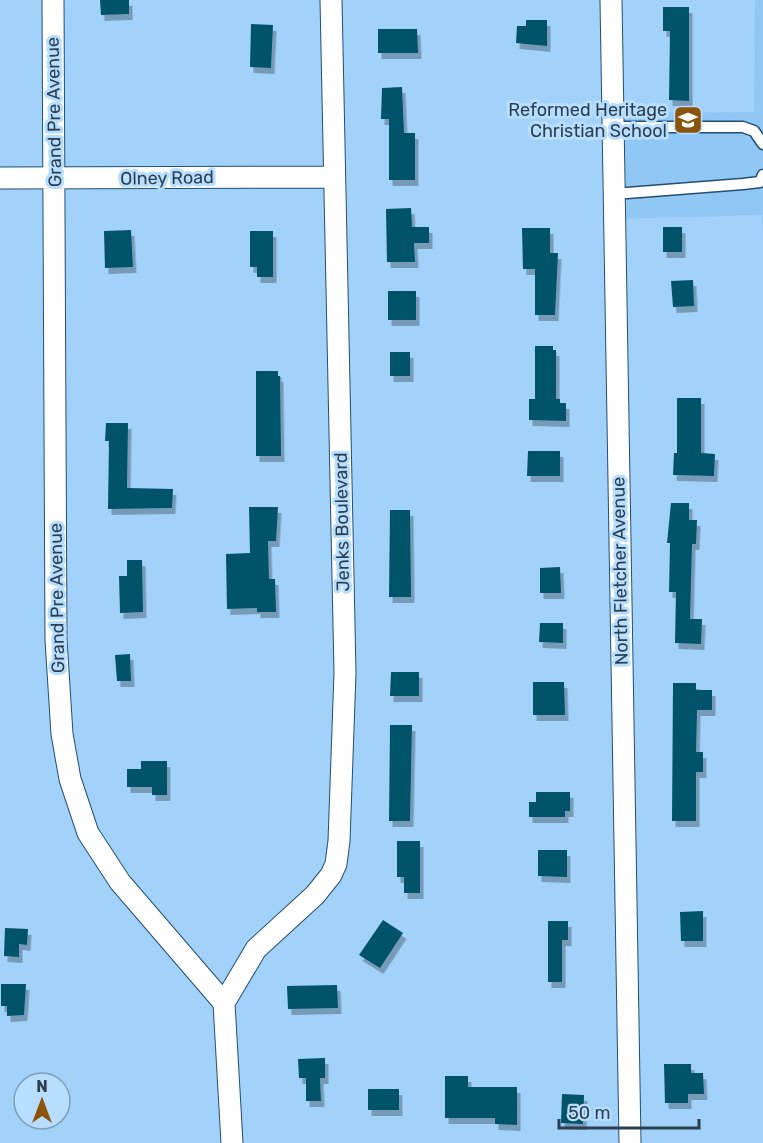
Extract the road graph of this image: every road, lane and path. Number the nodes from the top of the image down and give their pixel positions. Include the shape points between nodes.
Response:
1 (53, 0) edge
2 (331, 0) edge
3 (611, 0) edge
4 (613, 127) junction
5 (763, 144) edge
6 (763, 175) edge
7 (334, 177) junction
8 (0, 178) edge
9 (55, 179) junction
10 (614, 194) junction
11 (224, 1002) junction
12 (232, 1143) edge
13 (630, 1143) edge

1 - 9 street, Grand Pre Avenue
2 - 7 street, Jenks Boulevard
3 - 4 street, North Fletcher Avenue
4 - 5 lane via 743,127 754,131
4 - 10 street, North Fletcher Avenue
6 - 10 lane via 760,182
7 - 9 street, Olney Road
7 - 11 street, Jenks Boulevard via 345,672 336,864 315,895 256,949
8 - 9 street, Olney Road
9 - 11 street, Grand Pre Avenue via 56,640 58,692 70,779 78,810 95,848
10 - 13 street, North Fletcher Avenue
11 - 12 street

